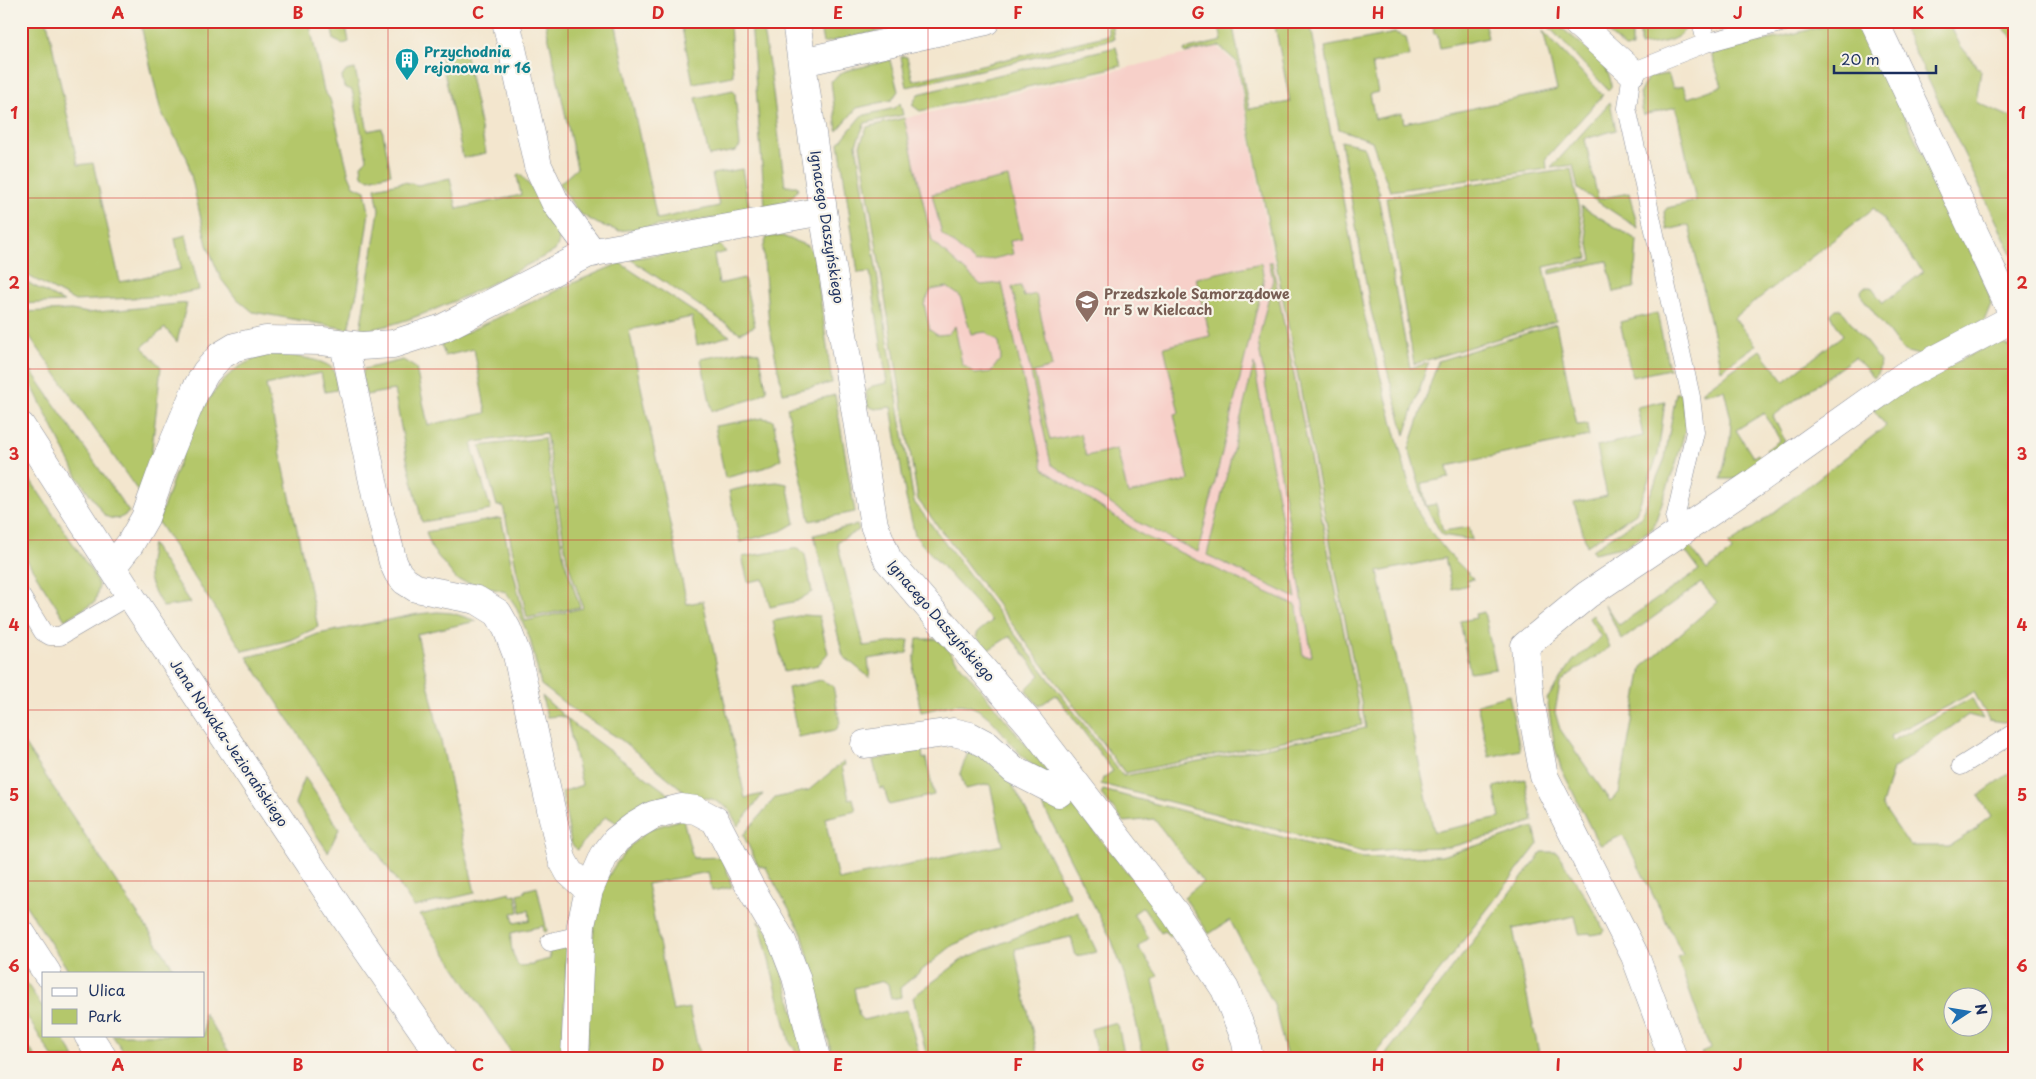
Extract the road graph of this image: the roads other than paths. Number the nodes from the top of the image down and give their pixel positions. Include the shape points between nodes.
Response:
1 (506, 21) edge
2 (796, 21) edge
3 (986, 21) edge
4 (1575, 21) edge
5 (1701, 21) edge
6 (1788, 21) edge
7 (1874, 21) edge
8 (1706, 43) junction
9 (802, 62) junction
10 (1632, 72) junction
11 (823, 212) junction
12 (593, 253) junction
13 (2014, 319) edge
14 (344, 344) junction
15 (21, 426) edge
16 (1681, 531) junction
17 (112, 567) junction
18 (130, 595) junction
19 (21, 596) edge
20 (2015, 732) edge
21 (864, 744) dead end
22 (1961, 766) dead end
23 (1073, 780) junction
24 (589, 890) junction
25 (21, 933) edge
26 (581, 935) junction
27 (550, 942) dead end
28 (46, 972) edge
29 (89, 1036) edge
30 (103, 1058) edge
31 (442, 1058) edge
32 (575, 1058) edge
33 (816, 1058) edge
34 (1249, 1058) edge
35 (1672, 1058) edge

1 - 12 street via 538,166 552,197
2 - 9 street, Ignacego Daszyńskiego
3 - 9 street
4 - 10 street
5 - 8 lane
6 - 8 lane
7 - 13 street
8 - 10 lane
9 - 11 street, Ignacego Daszyńskiego
10 - 16 lane via 1627,108 1691,397 1695,432 1675,519
11 - 12 street
11 - 23 street, Ignacego Daszyńskiego via 874,525 888,560 1030,724
12 - 14 street via 437,330 384,345
13 - 16 street via 1904,376
14 - 17 street via 296,339 266,340 235,347 220,356 196,389 145,518
14 - 24 street via 393,562 405,581 416,588 477,600 498,613 517,655 562,859 569,872
15 - 17 street, Jana Nowaka-Jeziorańskiego
16 - 35 street via 1587,595 1525,646 1530,700 1544,776 1635,956
17 - 18 street, Jana Nowaka-Jeziorańskiego
18 - 19 lane via 60,636 43,632
18 - 31 street, Jana Nowaka-Jeziorańskiego
20 - 22 lane
21 - 23 street via 953,732 987,745 1014,770 1059,793
23 - 34 street, Ignacego Daszyńskiego via 1175,913 1225,989 1245,1038
24 - 26 street
24 - 33 street via 604,856 633,826 653,815 681,808 710,816 782,941 796,977
25 - 28 street
26 - 27 lane
26 - 32 street
29 - 30 street

